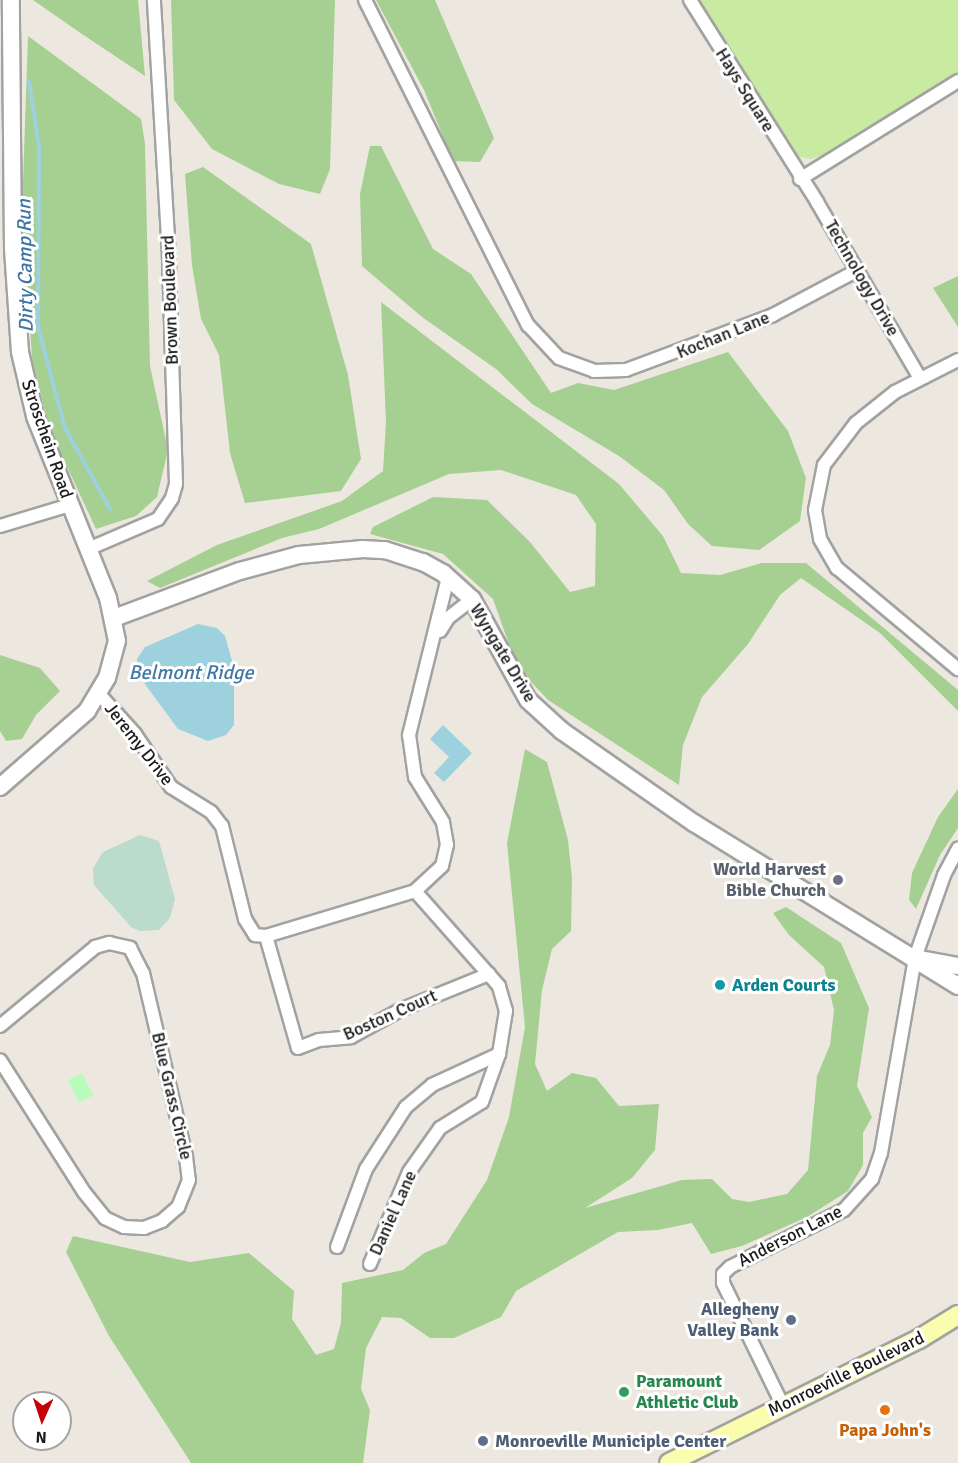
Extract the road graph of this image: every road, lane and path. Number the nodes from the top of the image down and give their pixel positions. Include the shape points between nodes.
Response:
1 (11, 0) edge
2 (154, 0) edge
3 (365, 0) edge
4 (690, 0) edge
5 (958, 81) edge
6 (800, 179) junction
7 (858, 270) junction
8 (958, 360) edge
9 (920, 378) junction
10 (70, 505) junction
11 (0, 526) edge
12 (88, 549) junction
13 (448, 577) junction
14 (472, 599) junction
15 (114, 618) junction
16 (434, 640) junction
17 (958, 669) edge
18 (99, 694) junction
19 (0, 787) edge
20 (958, 849) edge
21 (415, 891) junction
22 (266, 936) junction
23 (915, 958) junction
24 (958, 966) edge
25 (489, 974) junction
26 (958, 986) edge
27 (0, 1026) edge
28 (499, 1054) junction
29 (0, 1060) edge
30 (337, 1247) dead end
31 (370, 1264) dead end
32 (958, 1315) edge
33 (782, 1404) junction
34 (669, 1463) edge

1 - 10 street, Stroschein Road via 17,330 35,416
2 - 12 street, Brown Boulevard via 169,255 176,483 172,498 158,519
3 - 7 street, Kochan Lane via 528,325 559,358 579,368 613,373 661,359 772,315
4 - 6 street, Hays Square
5 - 6 street
6 - 7 street, Technology Drive
7 - 9 street, Technology Drive
8 - 9 street
9 - 17 street via 870,410 835,446 818,484 816,519 825,550 841,572
10 - 11 street
10 - 12 street, Stroschein Road
12 - 15 street, Stroschein Road
13 - 14 street, Wyngate Drive
13 - 15 street, Wyngate Drive via 423,562 385,550 323,551 240,571
13 - 16 street
14 - 16 street via 448,618
14 - 23 street, Wyngate Drive via 528,700 562,731 694,823
15 - 18 street, Stroschein Road via 115,652
16 - 21 street via 412,712 409,746 415,777 443,822 447,844 442,866
18 - 19 street, Stroschein Road via 59,738
18 - 22 street, Jeremy Drive via 135,734 171,787 211,812 222,826 248,928 255,935
20 - 23 street via 944,875
21 - 22 street
21 - 25 street, Daniel Lane
22 - 25 street, Boston Court via 298,1048 319,1040 351,1037 400,1010
23 - 24 street, Wyngate Drive
23 - 26 street, Wyngate Drive
23 - 33 street, Anderson Lane via 881,1153 873,1179 837,1214 723,1274 723,1283
25 - 28 street, Daniel Lane via 500,986 505,1001
27 - 29 street, Blue Grass Circle via 95,947 109,943 130,948 143,973 186,1157 189,1180 178,1207 162,1221 144,1228 124,1227 105,1218 84,1192
28 - 30 street, Daniel Lane via 432,1085 406,1107 366,1169
28 - 31 street, Daniel Lane via 482,1102 440,1128 409,1172
32 - 33 main road, Monroeville Boulevard via 919,1340
33 - 34 main road, Monroeville Boulevard

